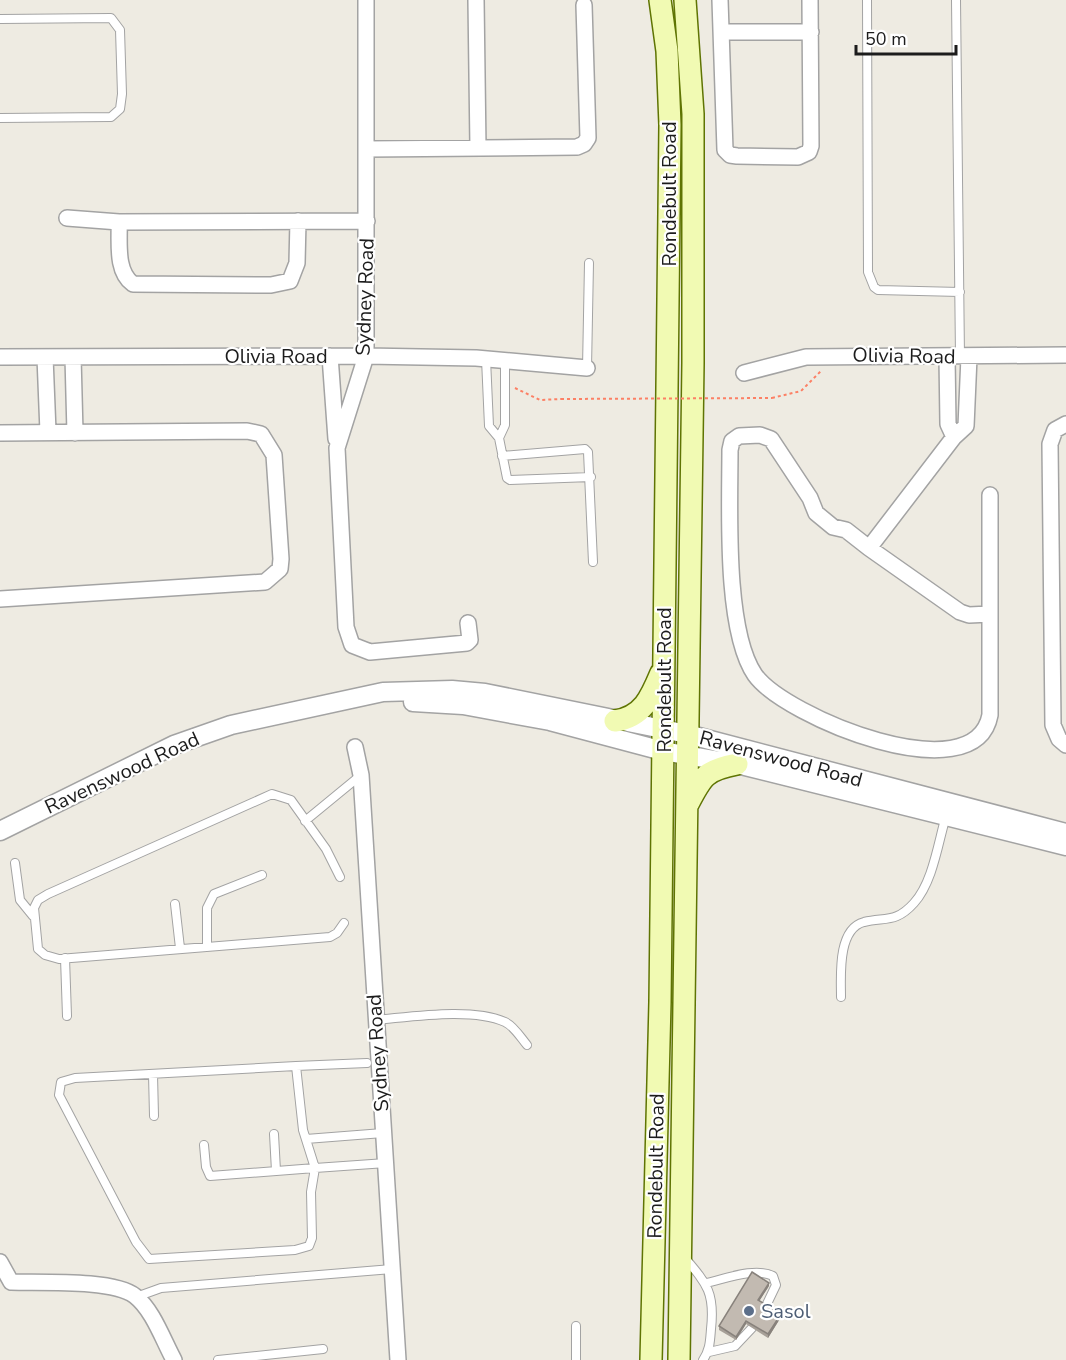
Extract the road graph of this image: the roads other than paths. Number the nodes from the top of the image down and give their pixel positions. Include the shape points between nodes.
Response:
1 (366, 0) edge
2 (476, 0) edge
3 (660, 0) edge
4 (685, 0) edge
5 (720, 0) edge
6 (810, 0) edge
7 (867, 0) edge
8 (956, 0) edge
9 (584, 6) dead end
10 (0, 19) edge
11 (722, 32) junction
12 (811, 32) junction
13 (0, 118) edge
14 (477, 148) junction
15 (367, 149) junction
16 (67, 218) dead end
17 (298, 221) junction
18 (367, 221) junction
19 (119, 222) junction
20 (589, 263) dead end
21 (960, 292) junction
22 (1066, 355) edge
23 (330, 356) junction
24 (366, 356) junction
25 (0, 357) edge
26 (45, 357) junction
27 (73, 357) junction
28 (959, 357) junction
29 (486, 359) junction
30 (505, 362) junction
31 (587, 368) joint
32 (744, 374) dead end
33 (947, 375) junction
34 (969, 376) junction
35 (1066, 424) edge
36 (48, 432) junction
37 (0, 433) edge
38 (75, 433) junction
39 (954, 437) junction
40 (499, 438) junction
41 (337, 448) junction
42 (502, 456) junction
43 (591, 477) junction
44 (990, 495) dead end
45 (869, 548) junction
46 (593, 561) dead end
47 (0, 599) edge
48 (990, 614) junction
49 (468, 623) dead end
50 (665, 664) junction
51 (352, 698) junction
52 (615, 721) junction
53 (664, 730) junction
54 (687, 744) junction
55 (1066, 746) edge
56 (355, 747) dead end
57 (663, 751) junction
58 (736, 764) junction
59 (361, 775) junction
60 (686, 807) junction
61 (947, 810) junction
62 (305, 821) junction
63 (0, 831) edge
64 (1066, 833) edge
65 (1066, 846) edge
66 (15, 863) dead end
67 (262, 875) dead end
68 (340, 877) dead end
69 (175, 904) dead end
70 (33, 915) junction
71 (344, 923) dead end
72 (207, 946) junction
73 (180, 948) junction
74 (65, 958) junction
75 (841, 998) dead end
76 (67, 1016) dead end
77 (375, 1020) junction
78 (528, 1045) dead end
79 (367, 1063) dead end
80 (296, 1066) junction
81 (153, 1074) junction
82 (154, 1116) dead end
83 (383, 1133) junction
84 (274, 1134) dead end
85 (306, 1139) junction
86 (204, 1145) dead end
87 (386, 1164) junction
88 (315, 1167) junction
89 (276, 1171) junction
90 (680, 1252) junction
91 (0, 1262) edge
92 (392, 1269) junction
93 (706, 1283) junction
94 (5, 1285) edge
95 (136, 1297) junction
96 (765, 1308) edge
97 (576, 1326) dead end
98 (752, 1328) edge
99 (323, 1349) dead end
100 (709, 1352) junction
101 (174, 1360) edge
102 (218, 1360) edge
103 (398, 1360) edge
104 (576, 1360) edge
105 (651, 1360) edge
106 (679, 1360) edge
107 (704, 1360) edge

1 - 15 street, Sydney Road
2 - 14 street
3 - 50 main road, Rondebult Road via 670,125
4 - 54 main road, Rondebult Road via 693,114
5 - 11 street
6 - 12 street
7 - 21 lane via 868,272 878,290
8 - 21 lane
9 - 14 street via 588,138 584,144
10 - 13 lane via 111,18 120,30 122,94 120,108 111,117
11 - 12 street
11 - 12 street via 725,150 737,156 798,157 809,152 811,146
14 - 15 street
15 - 18 street, Sydney Road
16 - 19 street
17 - 18 street
17 - 19 street
17 - 19 street via 295,273 282,285 133,284 124,276
18 - 24 street, Sydney Road
20 - 31 lane
21 - 28 lane
22 - 28 street, Olivia Road
23 - 24 street, Olivia Road
23 - 27 street, Olivia Road
23 - 41 street
24 - 29 street, Olivia Road
24 - 41 street, Sydney Road
25 - 26 street, Olivia Road
26 - 27 street, Olivia Road
26 - 36 street
27 - 38 street
28 - 32 street, Olivia Road via 806,357
28 - 33 street
28 - 34 street
29 - 30 street, Olivia Road
29 - 40 lane via 489,426
30 - 31 street, Olivia Road
30 - 40 lane via 505,425
33 - 34 lane
33 - 39 street via 948,424
34 - 39 street via 969,418
35 - 55 street via 1055,430 1050,444 1053,725
36 - 37 street
36 - 38 street
38 - 47 street via 261,434 274,455 280,568 265,582
39 - 45 street
40 - 42 lane
41 - 49 street, Sydney Road via 346,627 352,645 370,652 467,643
42 - 43 lane via 507,478 515,482
42 - 43 lane via 585,449 590,454
43 - 46 lane
44 - 48 street
45 - 48 street via 960,612
45 - 48 street via 816,513 771,439 739,436 732,441 731,552 740,636 754,674 762,683 825,724 887,742 942,752 979,736 990,715
50 - 52 main road via 643,709
50 - 53 main road, Rondebult Road
51 - 52 street, Ravenswood Road via 382,692 452,690 528,701
51 - 57 street, Ravenswood Road via 499,710
51 - 63 street, Ravenswood Road via 231,725 174,745
52 - 53 street, Ravenswood Road
53 - 54 street, Ravenswood Road
53 - 57 main road, Rondebult Road
54 - 57 street, Ravenswood Road
54 - 58 street, Ravenswood Road
54 - 60 main road, Rondebult Road
54 - 61 street, Ravenswood Road
56 - 59 street, Sydney Road
57 - 105 main road, Rondebult Road
58 - 60 main road via 710,771
58 - 61 street, Ravenswood Road
59 - 62 lane
59 - 77 street, Sydney Road
60 - 90 main road, Rondebult Road
61 - 64 street, Ravenswood Road
61 - 65 street, Ravenswood Road
61 - 75 lane via 925,885 914,903 892,919 862,922 852,929 840,963
62 - 68 lane
62 - 70 lane via 291,800 266,795 48,894 38,900
66 - 70 lane via 20,900
67 - 72 lane via 214,894 207,908
69 - 73 lane
70 - 74 lane via 38,949 51,957
71 - 72 lane via 330,937
72 - 73 lane
73 - 74 lane
74 - 76 lane
77 - 78 lane via 444,1015 489,1017 507,1023
77 - 83 street, Sydney Road
79 - 80 lane
80 - 81 lane
80 - 85 lane
81 - 82 lane
81 - 88 lane via 75,1078 61,1082 59,1087 59,1095 149,1259 305,1248 312,1238
83 - 85 lane
83 - 87 street, Sydney Road
84 - 89 lane
85 - 88 lane
86 - 89 lane via 210,1176
87 - 88 lane
87 - 92 street, Sydney Road
88 - 89 lane
90 - 93 lane
90 - 106 main road, Rondebult Road
91 - 94 street
92 - 95 lane via 161,1287
92 - 103 street, Sydney Road
93 - 96 lane via 769,1274 776,1285
93 - 100 lane via 713,1304
94 - 95 street via 109,1286
95 - 101 street via 145,1306
97 - 104 lane
98 - 100 lane via 735,1346
99 - 102 lane
100 - 107 lane

